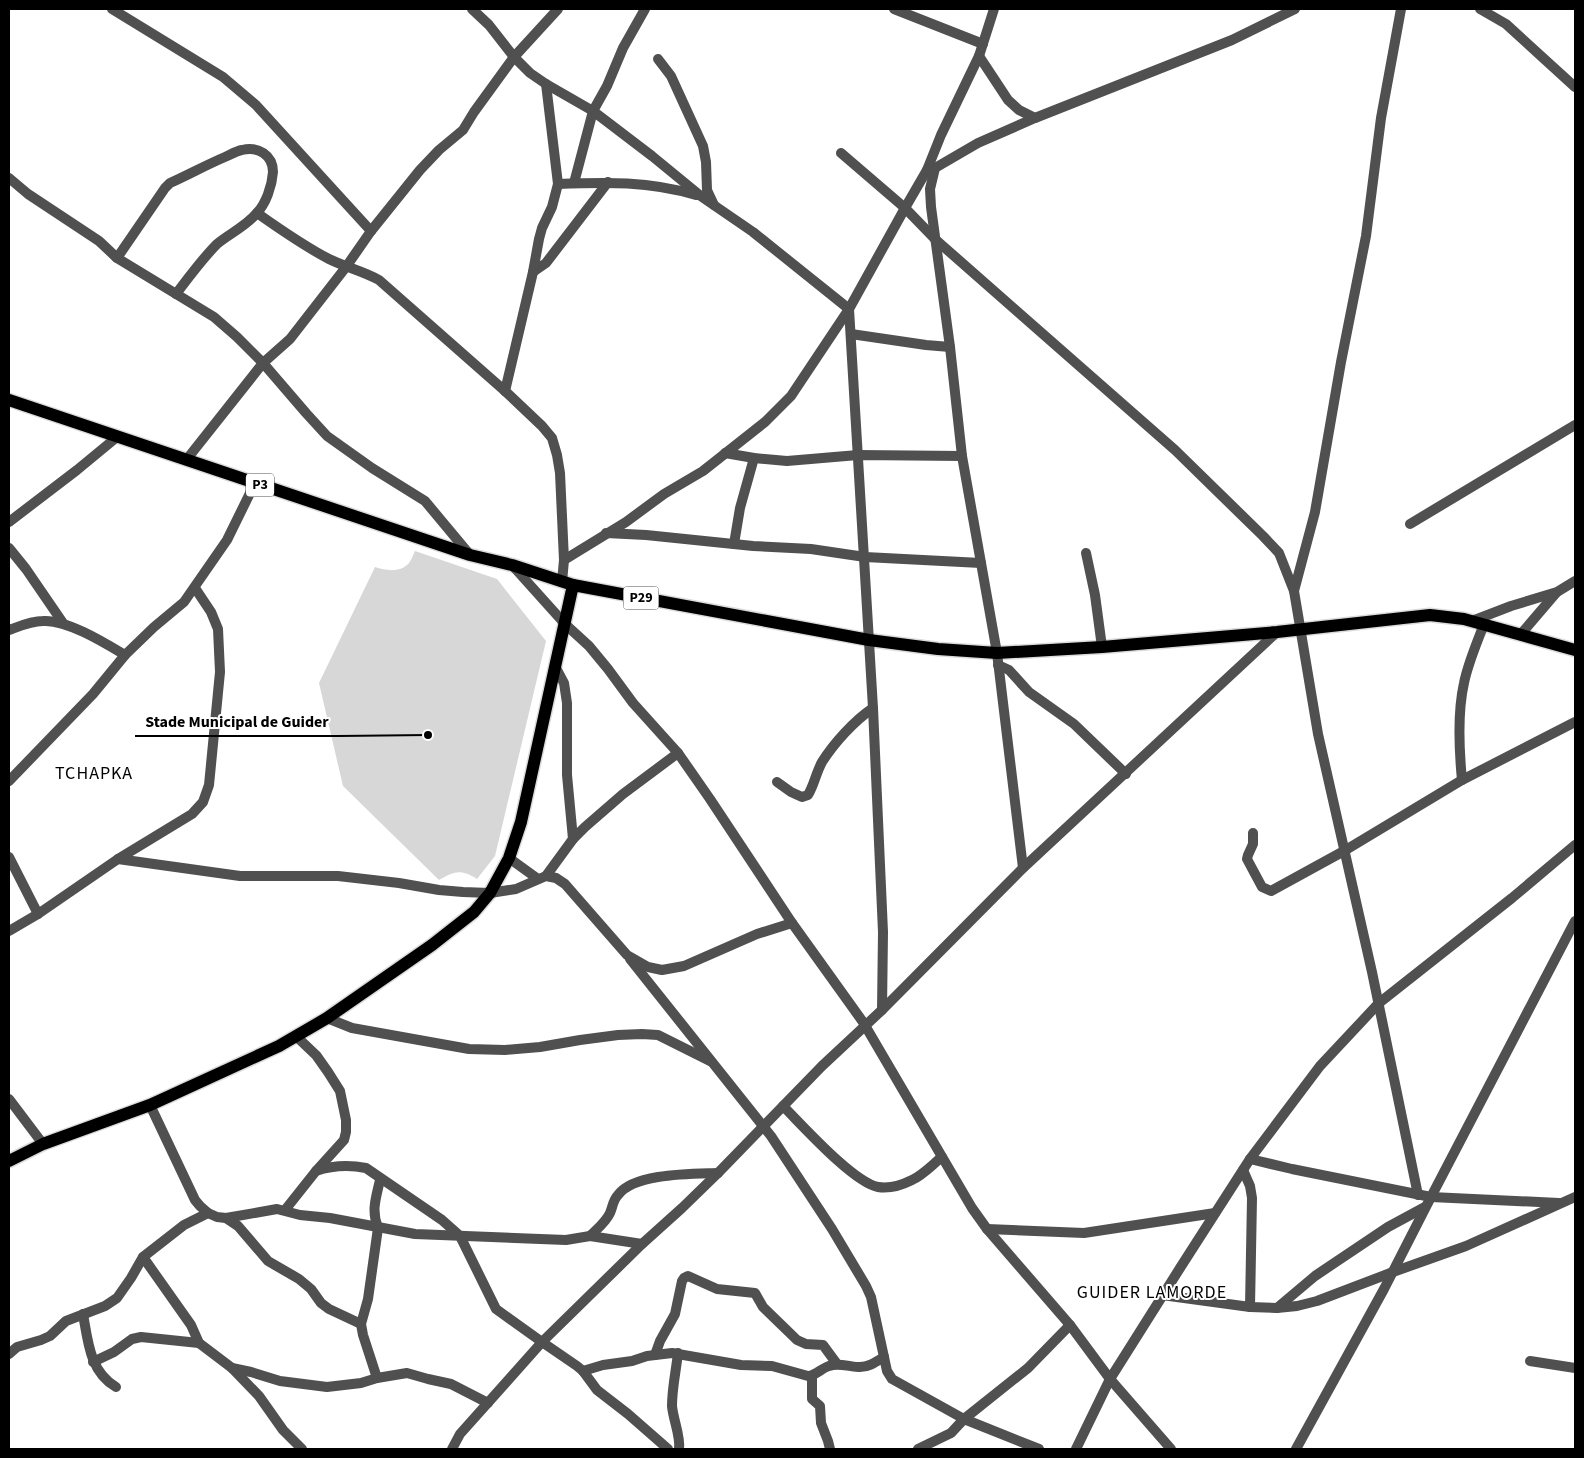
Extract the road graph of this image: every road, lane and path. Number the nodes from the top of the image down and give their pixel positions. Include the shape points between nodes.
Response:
1 (112, 9) edge
2 (472, 9) edge
3 (558, 9) edge
4 (645, 9) edge
5 (894, 9) edge
6 (994, 9) edge
7 (1295, 9) edge
8 (1402, 9) edge
9 (1480, 9) edge
10 (983, 44) junction
11 (979, 56) junction
12 (514, 57) junction
13 (658, 59) dead end
14 (546, 84) junction
15 (1575, 87) edge
16 (593, 111) junction
17 (1034, 118) junction
18 (841, 153) dead end
19 (931, 169) junction
20 (9, 178) edge
21 (608, 182) junction
22 (574, 183) junction
23 (558, 184) junction
24 (702, 197) junction
25 (714, 206) junction
26 (905, 208) junction
27 (257, 214) junction
28 (371, 231) junction
29 (936, 240) junction
30 (118, 258) junction
31 (346, 266) junction
32 (533, 272) junction
33 (176, 294) junction
34 (849, 309) junction
35 (851, 334) junction
36 (950, 347) junction
37 (263, 363) junction
38 (505, 391) junction
39 (9, 400) edge
40 (1575, 425) edge
41 (117, 437) junction
42 (725, 453) junction
43 (858, 455) junction
44 (962, 456) junction
45 (754, 458) junction
46 (187, 459) junction
47 (255, 483) junction
48 (9, 522) edge
49 (1410, 524) dead end
50 (606, 533) junction
51 (734, 544) junction
52 (9, 548) edge
53 (1086, 553) dead end
54 (470, 554) junction
55 (865, 557) junction
56 (564, 560) junction
57 (981, 563) junction
58 (512, 566) junction
59 (1575, 581) edge
60 (568, 584) junction
61 (195, 588) junction
62 (1294, 591) junction
63 (1557, 592) junction
64 (1478, 622) junction
65 (63, 623) junction
66 (565, 624) junction
67 (1301, 629) junction
68 (9, 630) edge
69 (1277, 632) junction
70 (1521, 634) junction
71 (869, 640) junction
72 (1102, 647) junction
73 (1575, 650) edge
74 (125, 655) junction
75 (997, 659) junction
76 (556, 668) junction
77 (873, 708) junction
78 (1575, 722) edge
79 (678, 753) junction
80 (1126, 774) junction
81 (1462, 780) junction
82 (9, 781) edge
83 (778, 782) dead end
84 (1253, 833) dead end
85 (573, 839) junction
86 (1575, 845) edge
87 (1344, 851) junction
88 (9, 857) edge
89 (509, 858) junction
90 (118, 859) junction
91 (1023, 868) junction
92 (542, 878) junction
93 (490, 893) junction
94 (38, 914) junction
95 (1575, 921) edge
96 (792, 923) junction
97 (9, 931) edge
98 (627, 955) junction
99 (1379, 1003) junction
100 (882, 1010) junction
101 (327, 1018) junction
102 (866, 1026) junction
103 (296, 1036) junction
104 (713, 1062) junction
105 (9, 1100) edge
106 (150, 1105) junction
107 (783, 1106) junction
108 (764, 1126) junction
109 (42, 1144) junction
110 (942, 1157) junction
111 (1250, 1159) junction
112 (9, 1161) edge
113 (1243, 1170) junction
114 (316, 1171) junction
115 (718, 1173) junction
116 (380, 1180) junction
117 (1418, 1194) junction
118 (1431, 1197) junction
119 (1575, 1197) edge
120 (1561, 1203) junction
121 (1575, 1204) edge
122 (1425, 1208) junction
123 (285, 1210) junction
124 (1215, 1212) junction
125 (208, 1213) junction
126 (226, 1218) junction
127 (378, 1228) junction
128 (987, 1229) junction
129 (460, 1236) junction
130 (590, 1236) junction
131 (642, 1244) junction
132 (144, 1257) junction
133 (1393, 1272) junction
134 (1162, 1295) junction
135 (1250, 1307) junction
136 (1277, 1308) junction
137 (83, 1314) junction
138 (361, 1324) junction
139 (1070, 1325) junction
140 (542, 1342) junction
141 (199, 1343) junction
142 (678, 1353) junction
143 (9, 1354) edge
144 (655, 1354) junction
145 (884, 1357) junction
146 (1530, 1361) dead end
147 (93, 1362) junction
148 (837, 1364) junction
149 (232, 1368) junction
150 (1575, 1368) edge
151 (583, 1371) junction
152 (812, 1376) junction
153 (377, 1378) junction
154 (1110, 1379) junction
155 (116, 1387) dead end
156 (488, 1403) junction
157 (964, 1419) junction
158 (302, 1449) edge
159 (452, 1449) edge
160 (668, 1449) edge
161 (679, 1449) edge
162 (830, 1449) edge
163 (918, 1449) edge
164 (1039, 1449) edge
165 (1076, 1449) edge
166 (1171, 1449) edge
167 (1296, 1449) edge

1 - 28 street via 223,77 256,105
2 - 12 street
3 - 12 street
4 - 16 street
5 - 10 street
6 - 10 street
7 - 17 street via 1232,40
8 - 62 street via 1380,118 1366,236 1315,512
9 - 15 street via 1506,24
10 - 11 street
11 - 17 street via 1008,100
11 - 19 street via 941,136
12 - 14 street
12 - 28 street via 463,130 438,150
13 - 25 street via 672,76 703,146 707,190
14 - 16 street
14 - 23 street
16 - 22 street
16 - 24 street
17 - 19 street
18 - 26 street
19 - 26 street
19 - 29 street via 931,207
20 - 30 street via 99,240
21 - 22 street
21 - 24 street via 652,185
21 - 32 street via 546,263
22 - 23 street
23 - 32 street via 542,228
24 - 25 street
25 - 34 street via 753,232
26 - 29 street
26 - 34 street
27 - 30 street via 271,184 272,164 269,157 257,149 241,150 165,188
27 - 31 street via 298,242
27 - 33 street via 217,245
28 - 31 street
29 - 36 street
29 - 62 street via 1175,450 1263,536 1279,553
30 - 33 street
31 - 37 street via 290,340
31 - 38 street via 379,280
32 - 38 street
33 - 37 street via 214,317
34 - 35 street
34 - 42 street via 791,396 765,422
35 - 36 street
35 - 43 street
36 - 44 street
37 - 46 street
37 - 54 street via 327,436 424,501
38 - 56 street via 552,438 560,473
39 - 41 main road, P3
40 - 49 street
41 - 46 main road, P3
41 - 48 street
42 - 45 street
42 - 50 street via 703,471
43 - 44 street
43 - 45 street via 787,460
43 - 55 street
44 - 57 street
45 - 51 street
46 - 47 main road, P3
47 - 54 main road, P3
47 - 61 street via 226,540
50 - 51 street
50 - 56 street
51 - 55 street via 811,549
52 - 65 street
53 - 72 street
54 - 58 main road, P3
55 - 57 street
55 - 71 street
56 - 60 street
57 - 75 street
58 - 60 main road, P3
58 - 66 street
59 - 63 street
60 - 66 main road
60 - 71 main road, P29
61 - 74 street via 184,602
61 - 90 street via 218,629 220,672 209,785 203,802 192,814
62 - 67 street
63 - 64 street via 1511,606
63 - 70 street
64 - 67 main road, P29 via 1430,615
64 - 70 main road, P29
64 - 81 street via 1461,707
65 - 68 street via 44,620
65 - 74 street
66 - 76 main road
66 - 79 street via 589,646 633,703
67 - 69 main road, P29
67 - 87 street via 1318,734
69 - 72 main road, P29
69 - 80 street
70 - 73 main road, P29
71 - 75 main road, P29
71 - 77 street
72 - 75 main road, P29
74 - 82 street via 94,694
75 - 80 street via 1029,692 1074,724
75 - 91 street
76 - 85 street via 564,683 567,703 567,775
76 - 89 main road via 521,822
77 - 83 street via 859,717 831,750 808,795 802,797
77 - 100 street via 883,932
78 - 81 street
79 - 85 street via 623,794
79 - 96 street
80 - 91 street
81 - 87 street
84 - 87 street via 1248,859 1262,887 1271,891
85 - 92 street
86 - 99 street
87 - 99 street
88 - 94 street
89 - 92 street
89 - 93 main road
90 - 93 street via 240,876 338,876 439,890
90 - 94 street
91 - 100 street
92 - 93 street via 516,889
92 - 98 street via 556,878 565,884
93 - 101 main road via 474,912 432,945
94 - 97 street
95 - 118 street
96 - 98 street via 757,934 684,966 662,970 648,967
96 - 102 street
98 - 104 street
99 - 111 street via 1320,1066
99 - 117 street
100 - 102 street
101 - 103 main road
101 - 104 street via 352,1028 469,1049 514,1050 618,1035 651,1034
102 - 107 street
102 - 110 street
103 - 106 main road
103 - 114 street via 316,1055 340,1092 346,1120 344,1140
104 - 108 street
105 - 109 street
106 - 109 main road
106 - 125 street via 195,1200
107 - 108 street
107 - 110 street via 864,1182 879,1187 914,1180
108 - 115 street
108 - 145 street via 866,1286
109 - 112 main road
110 - 128 street
111 - 113 street
111 - 117 street
113 - 124 street
113 - 135 street via 1252,1198
114 - 116 street via 358,1166 366,1168
114 - 123 street
115 - 130 street via 636,1182 619,1193 602,1225
115 - 131 street
116 - 127 street via 374,1208
116 - 129 street via 442,1220
117 - 118 street
118 - 120 street
118 - 122 street
119 - 120 street
120 - 121 street
120 - 133 street via 1466,1246
122 - 133 street
122 - 136 street via 1388,1227 1315,1276
123 - 126 street
123 - 127 street
124 - 128 street via 1084,1233
124 - 134 street
125 - 126 street
125 - 132 street via 184,1225
126 - 138 street via 238,1226 268,1261 311,1289 321,1303
127 - 129 street
127 - 138 street via 368,1299
128 - 139 street
129 - 130 street via 566,1240
129 - 140 street via 496,1309
130 - 131 street
131 - 140 street
132 - 137 street via 117,1298
132 - 141 street via 191,1325
133 - 136 street via 1317,1301
133 - 167 street
134 - 135 street
134 - 154 street
135 - 136 street
137 - 143 street via 66,1321 50,1336 17,1346
137 - 147 street
138 - 153 street
139 - 154 street
139 - 157 street via 1028,1368
140 - 151 street
140 - 156 street
141 - 147 street via 141,1337
141 - 149 street
142 - 144 street
142 - 152 street via 741,1365 772,1366
142 - 161 street via 672,1406
144 - 148 street via 675,1314 682,1281 688,1276 717,1290 756,1293 763,1307 797,1340 823,1345
144 - 151 street
145 - 148 street via 860,1368
145 - 157 street via 892,1379
146 - 150 street
147 - 155 street via 99,1373
148 - 152 street
149 - 153 street via 280,1381 328,1387 361,1384
149 - 158 street via 259,1396 282,1430
151 - 160 street via 596,1390
152 - 162 street via 812,1399 820,1406 821,1423
153 - 156 street via 407,1373 452,1384
154 - 165 street
154 - 166 street
156 - 159 street via 460,1434
157 - 163 street via 951,1433
157 - 164 street

